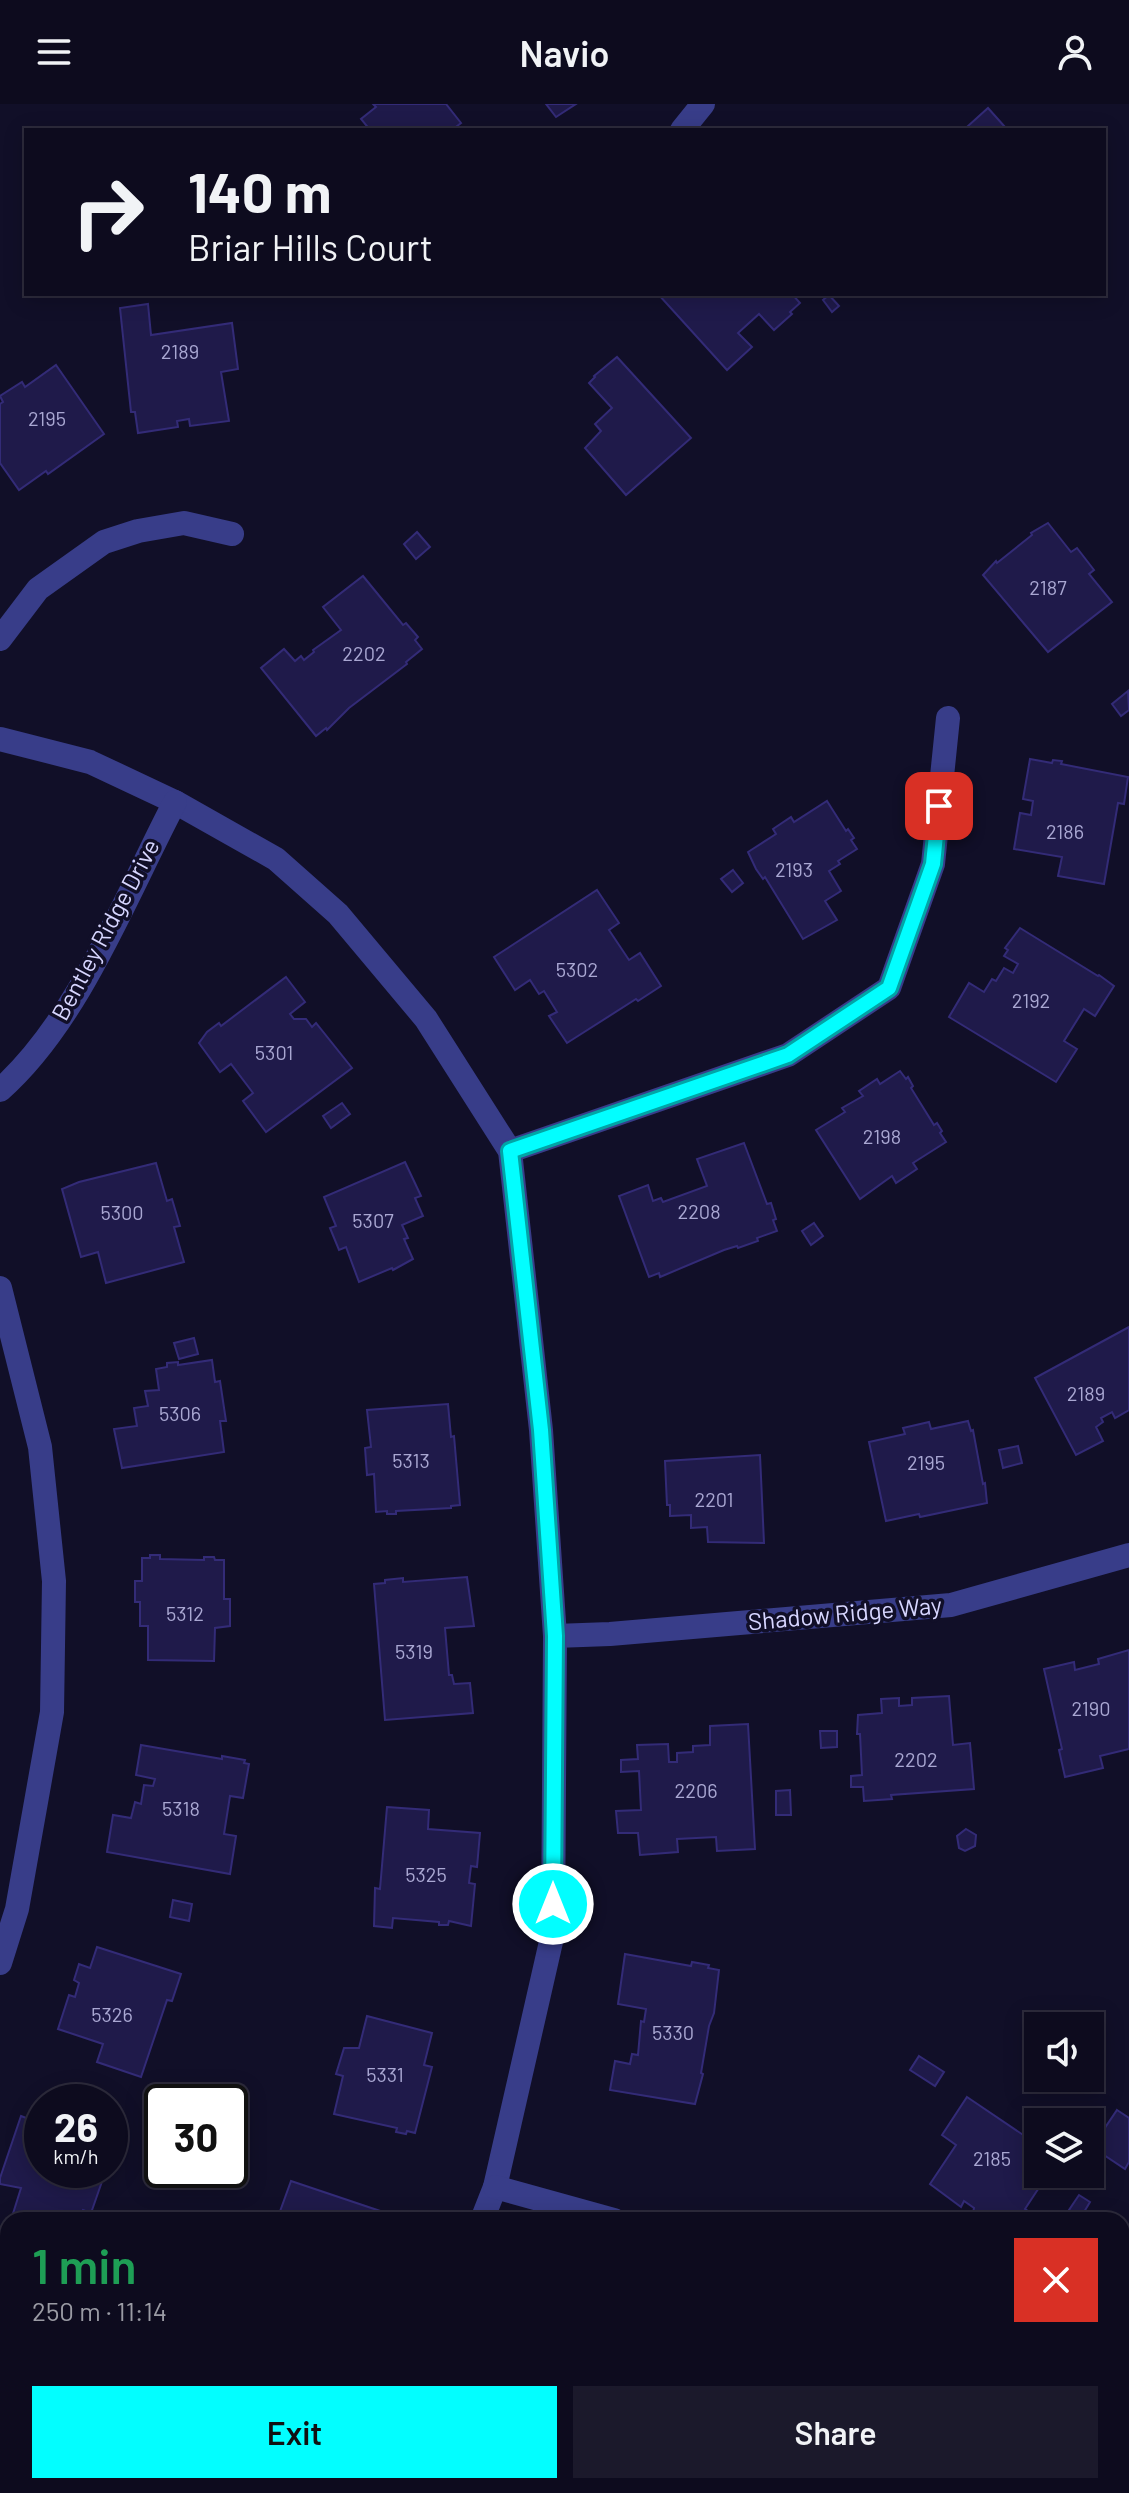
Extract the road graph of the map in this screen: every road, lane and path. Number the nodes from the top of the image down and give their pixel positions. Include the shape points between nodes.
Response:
1 (703, 104) edge
2 (684, 128) edge
3 (232, 534) dead end
4 (0, 639) edge
5 (948, 718) dead end
6 (0, 739) edge
7 (175, 802) junction
8 (0, 1090) edge
9 (510, 1151) junction
10 (0, 1288) edge
11 (1129, 1555) edge
12 (555, 1636) junction
13 (0, 1963) edge
14 (495, 2187) junction
15 (485, 2212) edge
16 (585, 2212) edge

1 - 2 street
3 - 4 street via 184,523 104,542 38,589
5 - 9 street via 933,864 889,988 788,1055
6 - 7 street via 90,762
7 - 8 street, Bentley Ridge Drive via 73,1002
7 - 9 street via 276,859 338,914 426,1019
9 - 12 street via 541,1430
10 - 13 street via 40,1447 54,1581 52,1712 17,1909
11 - 12 street, Shadow Ridge Way via 951,1605
12 - 14 street via 553,1933
14 - 15 street
14 - 16 street

